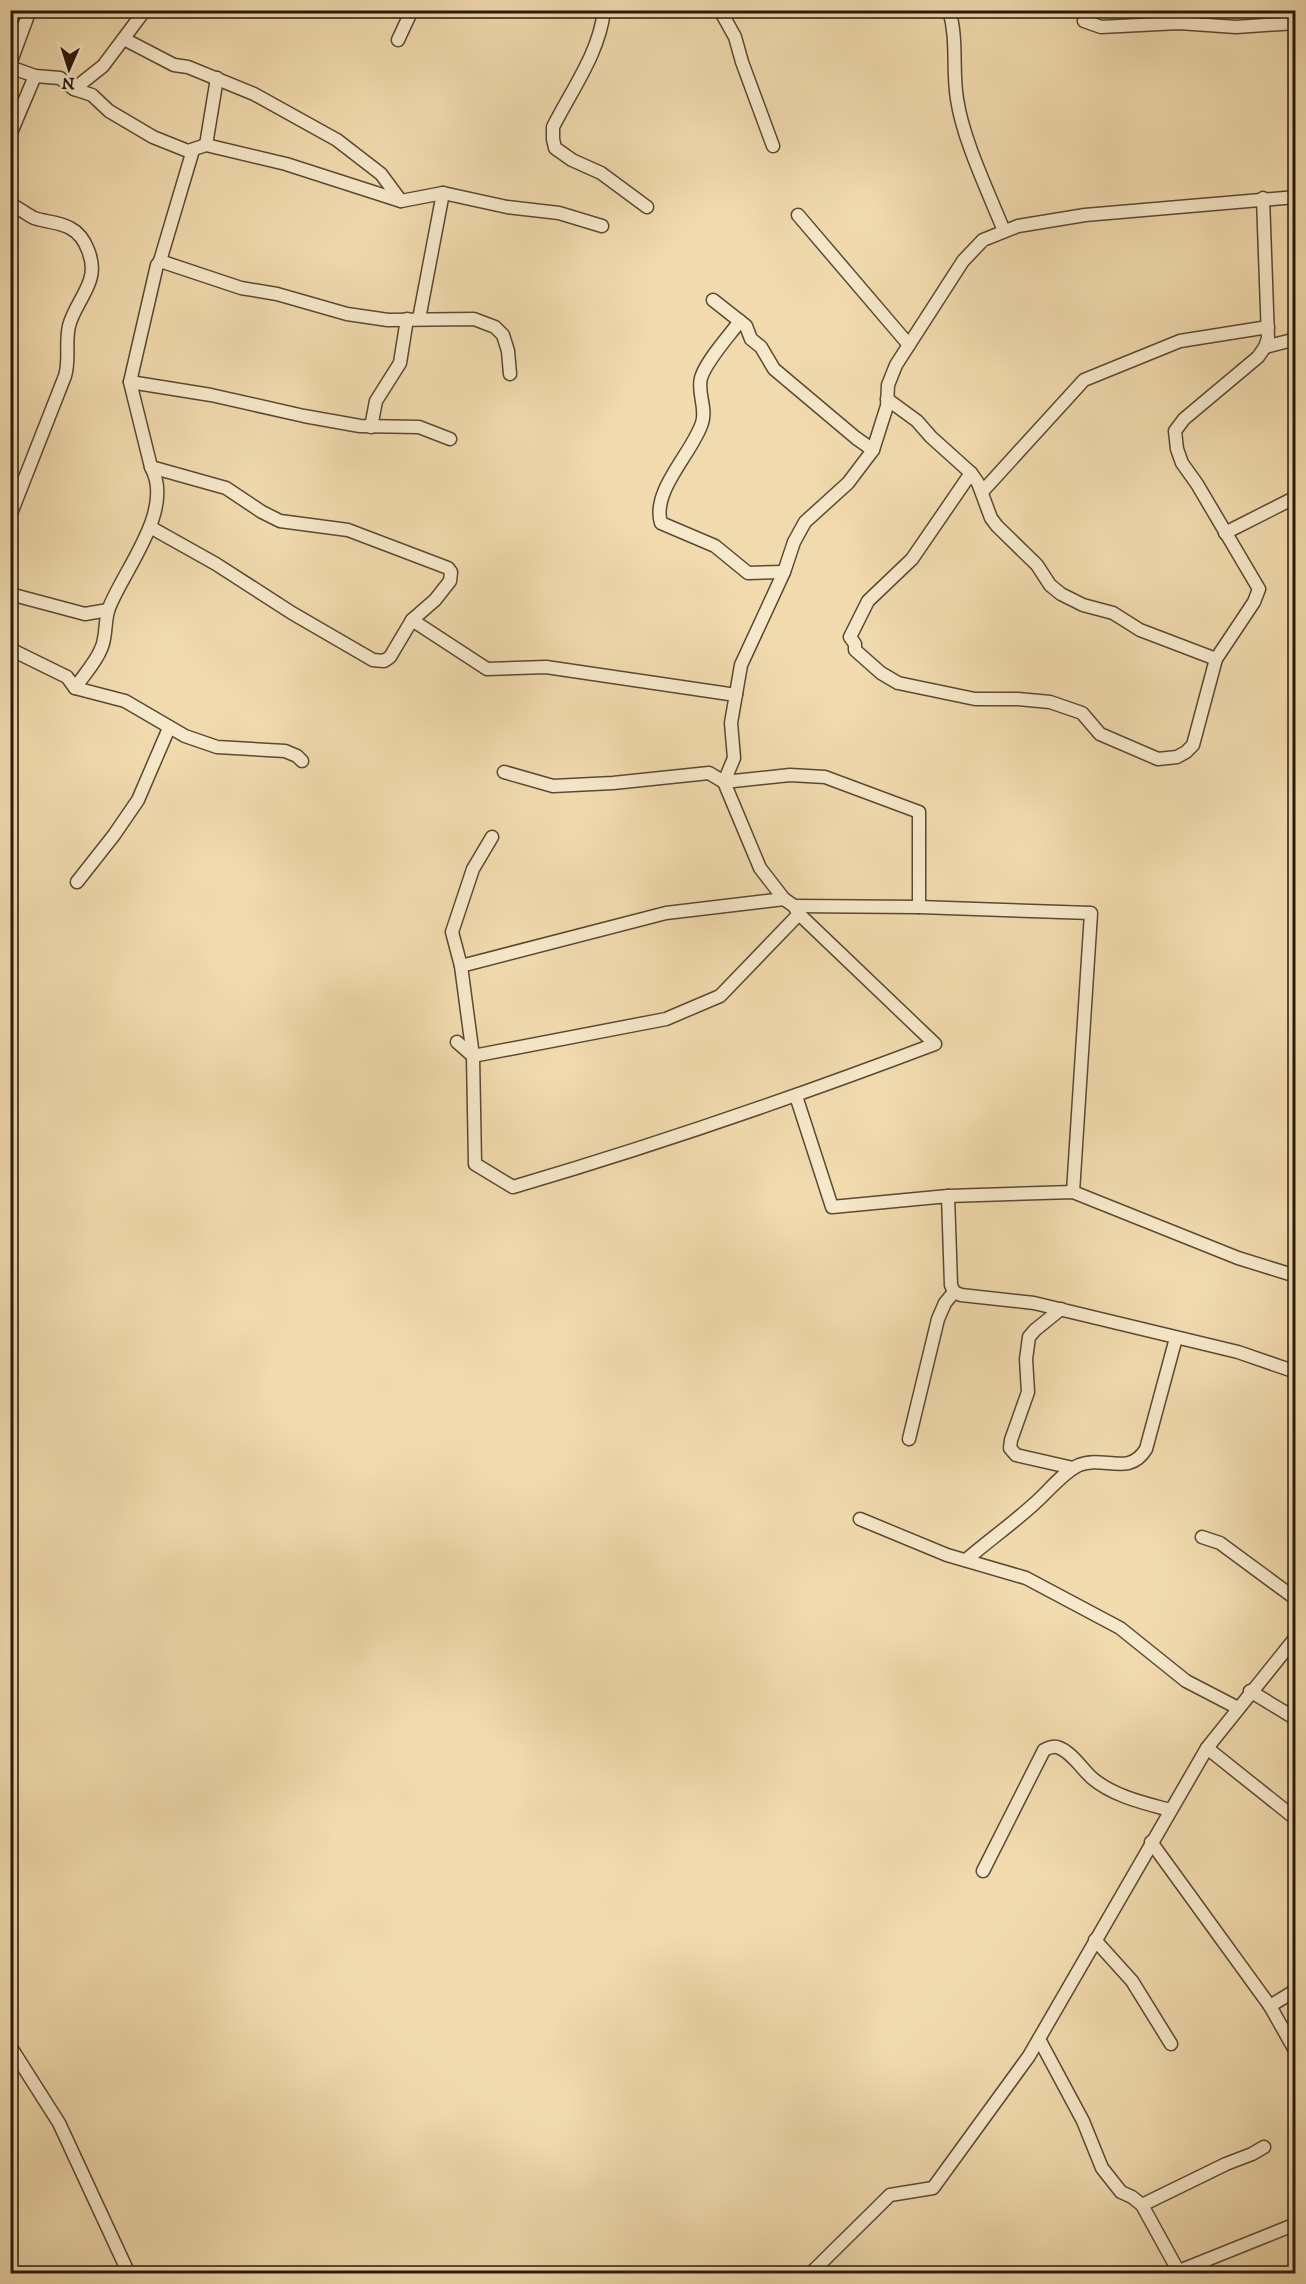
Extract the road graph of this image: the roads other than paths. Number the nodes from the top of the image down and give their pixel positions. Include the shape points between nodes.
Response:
1 (30, 10) edge
2 (145, 10) edge
3 (412, 10) edge
4 (604, 10) edge
5 (720, 10) edge
6 (949, 10) edge
7 (1179, 17) edge
8 (1084, 21) dead end
9 (1296, 23) edge
10 (124, 39) junction
11 (398, 40) dead end
12 (10, 66) edge
13 (35, 76) junction
14 (217, 78) junction
15 (74, 88) junction
16 (10, 135) edge
17 (206, 145) junction
18 (772, 146) dead end
19 (194, 150) junction
20 (443, 193) junction
21 (1296, 196) edge
22 (1263, 198) junction
23 (401, 201) junction
24 (10, 204) edge
25 (647, 207) dead end
26 (798, 215) dead end
27 (602, 226) dead end
28 (1004, 231) junction
29 (160, 261) junction
30 (713, 300) dead end
31 (413, 319) junction
32 (740, 321) junction
33 (1268, 327) junction
34 (1296, 339) edge
35 (909, 345) junction
36 (1265, 347) junction
37 (510, 374) dead end
38 (130, 382) junction
39 (888, 399) junction
40 (371, 427) junction
41 (450, 439) dead end
42 (873, 450) junction
43 (151, 467) junction
44 (971, 473) junction
45 (982, 492) junction
46 (1296, 497) edge
47 (10, 516) edge
48 (150, 527) junction
49 (1225, 533) junction
50 (784, 572) junction
51 (10, 594) edge
52 (108, 610) junction
53 (412, 620) junction
54 (10, 649) edge
55 (1216, 659) junction
56 (75, 688) junction
57 (736, 694) junction
58 (169, 728) junction
59 (302, 761) dead end
60 (504, 772) dead end
61 (724, 782) junction
62 (492, 837) dead end
63 (77, 882) dead end
64 (792, 906) junction
65 (919, 907) junction
66 (461, 966) junction
67 (457, 1042) dead end
68 (473, 1056) junction
69 (796, 1096) junction
70 (1073, 1192) junction
71 (948, 1196) junction
72 (1296, 1276) edge
73 (954, 1292) junction
74 (1061, 1309) junction
75 (1176, 1338) junction
76 (1296, 1372) edge
77 (909, 1439) dead end
78 (1073, 1468) junction
79 (860, 1519) dead end
80 (1202, 1537) dead end
81 (966, 1560) junction
82 (1296, 1599) edge
83 (1296, 1637) edge
84 (1250, 1691) junction
85 (1238, 1708) junction
86 (1296, 1719) edge
87 (1207, 1748) junction
88 (1170, 1810) junction
89 (1296, 1819) edge
90 (1151, 1842) junction
91 (983, 1871) dead end
92 (1095, 1940) junction
93 (1296, 1990) edge
94 (1270, 2006) junction
95 (1039, 2039) junction
96 (1172, 2044) dead end
97 (10, 2046) edge
98 (1296, 2052) edge
99 (1264, 2147) dead end
100 (1142, 2205) junction
101 (1296, 2224) edge
102 (813, 2272) edge
103 (1180, 2272) edge
104 (129, 2274) edge

1 - 12 street
2 - 10 street
3 - 11 street
4 - 25 street via 603,23 586,65 553,127 553,139 555,148
5 - 18 street via 735,37
6 - 28 street via 955,28 960,118
7 - 8 street via 1101,27
7 - 9 street via 1236,27
10 - 14 street via 174,65
10 - 15 street via 103,66
12 - 13 street
13 - 15 street via 60,78
13 - 16 street
14 - 17 street
14 - 23 street via 337,140 381,174
15 - 19 street via 92,95 109,111 153,137
17 - 19 street
17 - 23 street via 286,164
19 - 29 street
20 - 23 street
20 - 27 street via 507,207 560,213
20 - 31 street
21 - 22 street
22 - 28 street via 1085,215
22 - 33 street
24 - 47 street via 39,220 79,234 93,266 69,327 67,371
26 - 35 street
28 - 35 street via 983,240 963,261
29 - 31 street via 241,288 347,314
29 - 38 street
30 - 32 street
31 - 37 street via 474,319 495,327 503,335
31 - 40 street via 400,363 376,401
32 - 42 street via 774,369
32 - 50 street via 701,377 702,424 661,498 659,517 670,529 715,546 748,573
33 - 36 street
33 - 45 street via 1180,341 1084,381
34 - 36 street
35 - 39 street via 888,385
36 - 49 street via 1175,430 1182,463
38 - 40 street
38 - 43 street
39 - 42 street
39 - 44 street
40 - 41 street via 419,427
42 - 50 street via 848,483 806,522
43 - 48 street via 157,479 157,493
43 - 53 street via 226,488 280,521 348,530 448,568 450,581
44 - 45 street
44 - 55 street via 912,559 868,601 852,630 850,637 855,650 881,673 898,683 975,699 1050,702 1082,713 1100,734 1158,759 1177,757 1193,745
45 - 55 street via 997,526 1061,594
46 - 49 street
48 - 52 street
48 - 53 street via 373,660 390,657
49 - 55 street via 1259,589
50 - 57 street via 741,665
51 - 52 street via 85,614
52 - 56 street via 102,649
53 - 57 street via 488,669 546,667
54 - 56 street via 67,677
56 - 58 street via 125,701
57 - 61 street via 731,723 735,758
58 - 59 street via 217,747 285,751
58 - 63 street via 138,800
60 - 61 street via 553,786 709,773
61 - 64 street via 760,868
61 - 65 street via 790,775 825,777 919,812
62 - 66 street via 473,869 452,932
64 - 65 street
64 - 66 street via 666,913
64 - 68 street via 720,996 666,1019
64 - 69 street via 934,1044
65 - 70 street via 1091,913
66 - 68 street
67 - 68 street
68 - 69 street via 475,1164 513,1187
69 - 71 street via 832,1207
70 - 71 street
70 - 72 street via 1238,1258
71 - 73 street
73 - 74 street
73 - 77 street via 938,1319
74 - 75 street
74 - 78 street via 1029,1337 1028,1392 1010,1448 1016,1455
75 - 76 street via 1238,1352
75 - 78 street via 1140,1459 1130,1464 1085,1463
78 - 81 street
79 - 81 street
80 - 82 street via 1220,1543
81 - 85 street via 1026,1578 1095,1613 1186,1681
83 - 84 street
84 - 85 street
84 - 86 street
85 - 87 street
87 - 88 street
87 - 89 street
88 - 90 street
88 - 91 street via 1115,1792 1093,1779 1064,1751 1050,1747 1044,1750
90 - 92 street
90 - 94 street
92 - 95 street
92 - 96 street via 1132,1981
93 - 94 street
94 - 98 street
95 - 100 street via 1083,2121 1102,2168 1121,2192
95 - 102 street via 933,2188 890,2195
97 - 104 street via 59,2123
99 - 100 street
100 - 103 street
101 - 103 street

